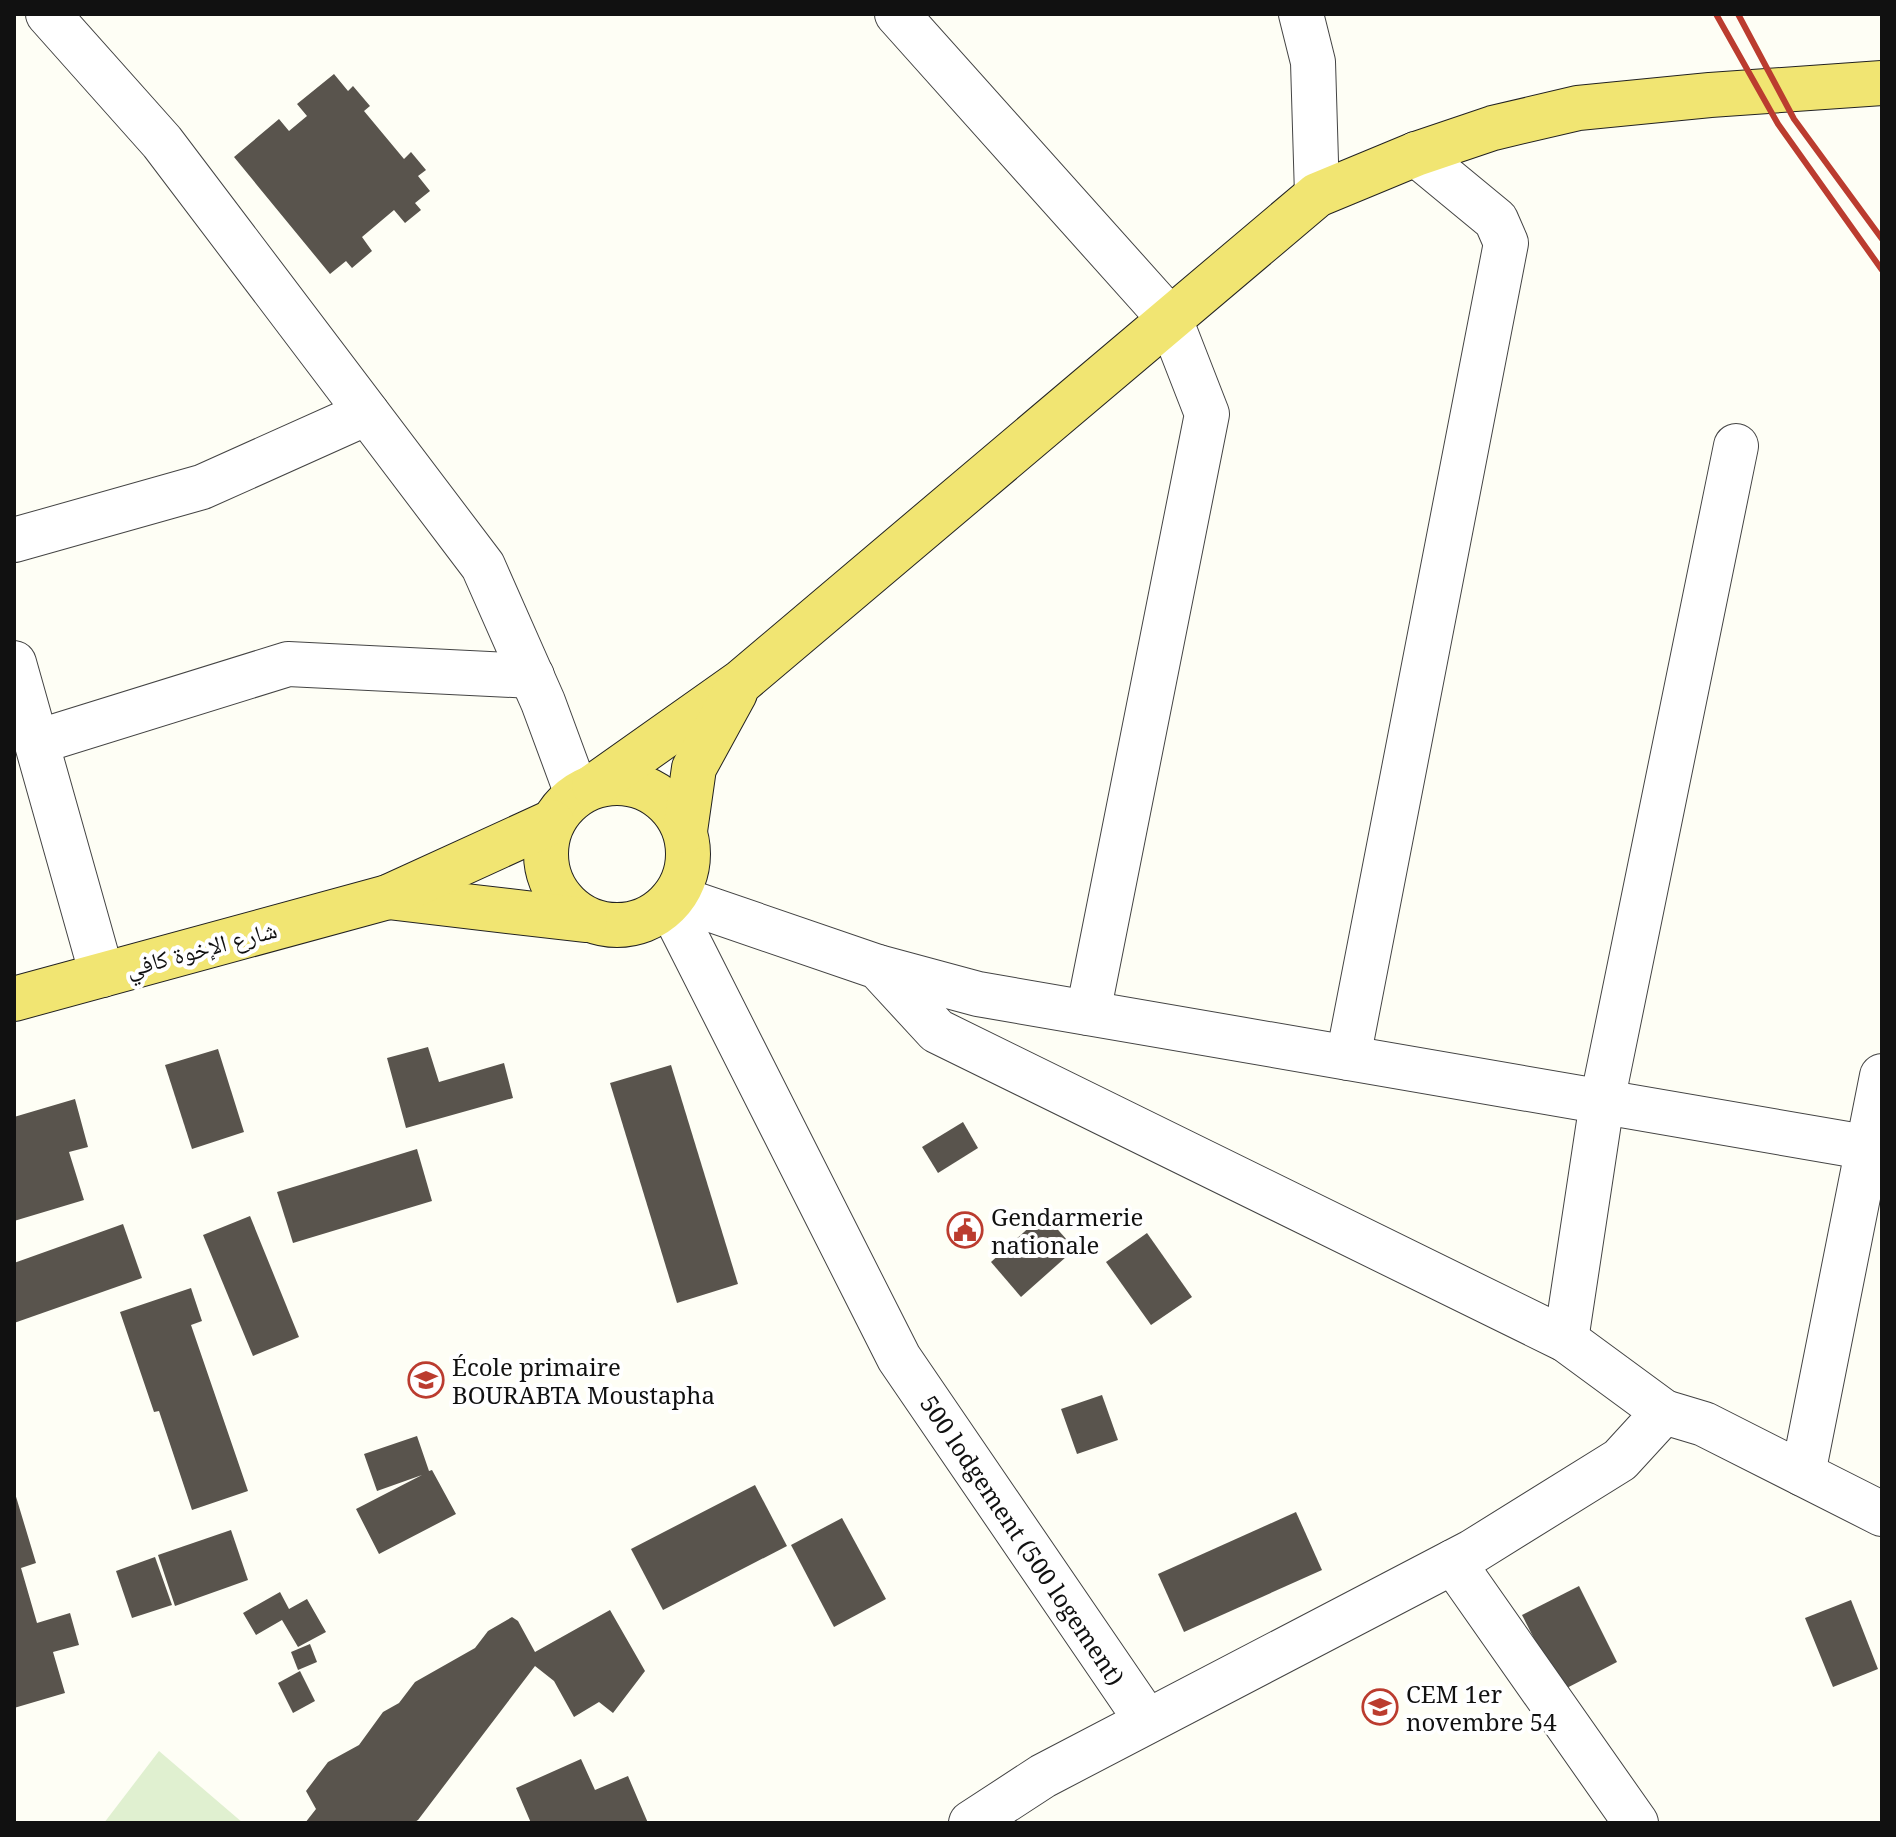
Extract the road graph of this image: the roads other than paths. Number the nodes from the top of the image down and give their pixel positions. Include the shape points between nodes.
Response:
1 (48, 14) edge
2 (897, 14) edge
3 (1301, 14) edge
4 (1882, 83) edge
5 (1416, 154) junction
6 (1317, 195) junction
7 (1170, 319) junction
8 (367, 413) junction
9 (1736, 446) dead end
10 (14, 540) edge
11 (14, 663) edge
12 (532, 676) junction
13 (741, 682) junction
14 (37, 742) junction
15 (574, 801) junction
16 (685, 831) junction
17 (388, 897) junction
18 (672, 900) junction
19 (585, 920) junction
20 (878, 967) junction
21 (102, 975) junction
22 (14, 999) edge
23 (1088, 1013) junction
24 (1348, 1058) junction
25 (1882, 1076) edge
26 (1602, 1102) junction
27 (1875, 1149) edge
28 (1566, 1340) junction
29 (1664, 1412) junction
30 (1803, 1474) junction
31 (1882, 1514) edge
32 (1453, 1562) junction
33 (1147, 1721) junction
34 (971, 1823) edge
35 (1636, 1823) edge

1 - 8 street via 162,142
2 - 7 street
3 - 6 street via 1313,62
4 - 5 main road via 1578,108
5 - 6 main road
5 - 24 street via 1496,220 1506,243
6 - 7 main road
7 - 13 main road
7 - 23 street via 1207,414
8 - 10 street via 202,487
8 - 12 street via 483,566
9 - 26 street
11 - 14 street
12 - 14 street via 288,664
12 - 15 street
13 - 15 main road
13 - 16 main road via 694,768
14 - 21 street
15 - 16 main road via 616,782 638,786 658,795
15 - 17 main road
15 - 19 main road via 546,844 546,867 553,888
16 - 18 main road via 685,876
17 - 19 main road
17 - 21 main road, شارع الإخوة كافي
18 - 19 main road via 630,925
18 - 20 street
18 - 33 street, 500 lodgement (500 logement) via 899,1358
20 - 23 street via 978,994
20 - 28 street via 937,1031
21 - 22 main road, شارع الإخوة كافي
23 - 24 street
24 - 26 street
25 - 27 street
26 - 27 street
26 - 28 street
27 - 30 street
28 - 29 street
29 - 30 street via 1704,1424
29 - 32 street via 1620,1460
30 - 31 street
32 - 33 street
32 - 35 street
33 - 34 street via 1043,1776

